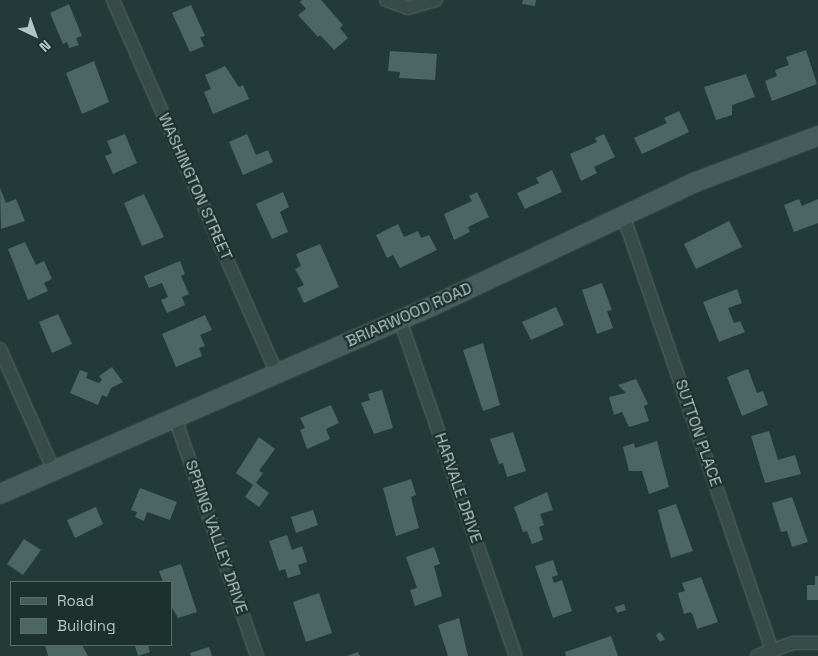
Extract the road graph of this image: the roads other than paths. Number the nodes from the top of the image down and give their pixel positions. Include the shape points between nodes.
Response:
1 (113, 0) edge
2 (386, 0) edge
3 (436, 0) edge
4 (818, 136) edge
5 (623, 215) junction
6 (400, 320) junction
7 (0, 349) edge
8 (277, 374) junction
9 (175, 418) junction
10 (54, 471) junction
11 (0, 494) edge
12 (818, 643) edge
13 (772, 651) junction
14 (257, 656) edge
15 (516, 656) edge
16 (757, 656) edge

1 - 8 street, WASHINGTON STREET
2 - 3 street via 408,8
4 - 5 street, BRIARWOOD ROAD via 735,165
5 - 6 street, BRIARWOOD ROAD
5 - 13 street, SUTTON PLACE
6 - 8 street, BRIARWOOD ROAD
6 - 15 street, HARVALE DRIVE
7 - 10 street
8 - 9 street, BRIARWOOD ROAD
9 - 10 street, BRIARWOOD ROAD
9 - 14 street, SPRING VALLEY DRIVE
10 - 11 street, BRIARWOOD ROAD
12 - 13 street via 794,643
13 - 16 street

